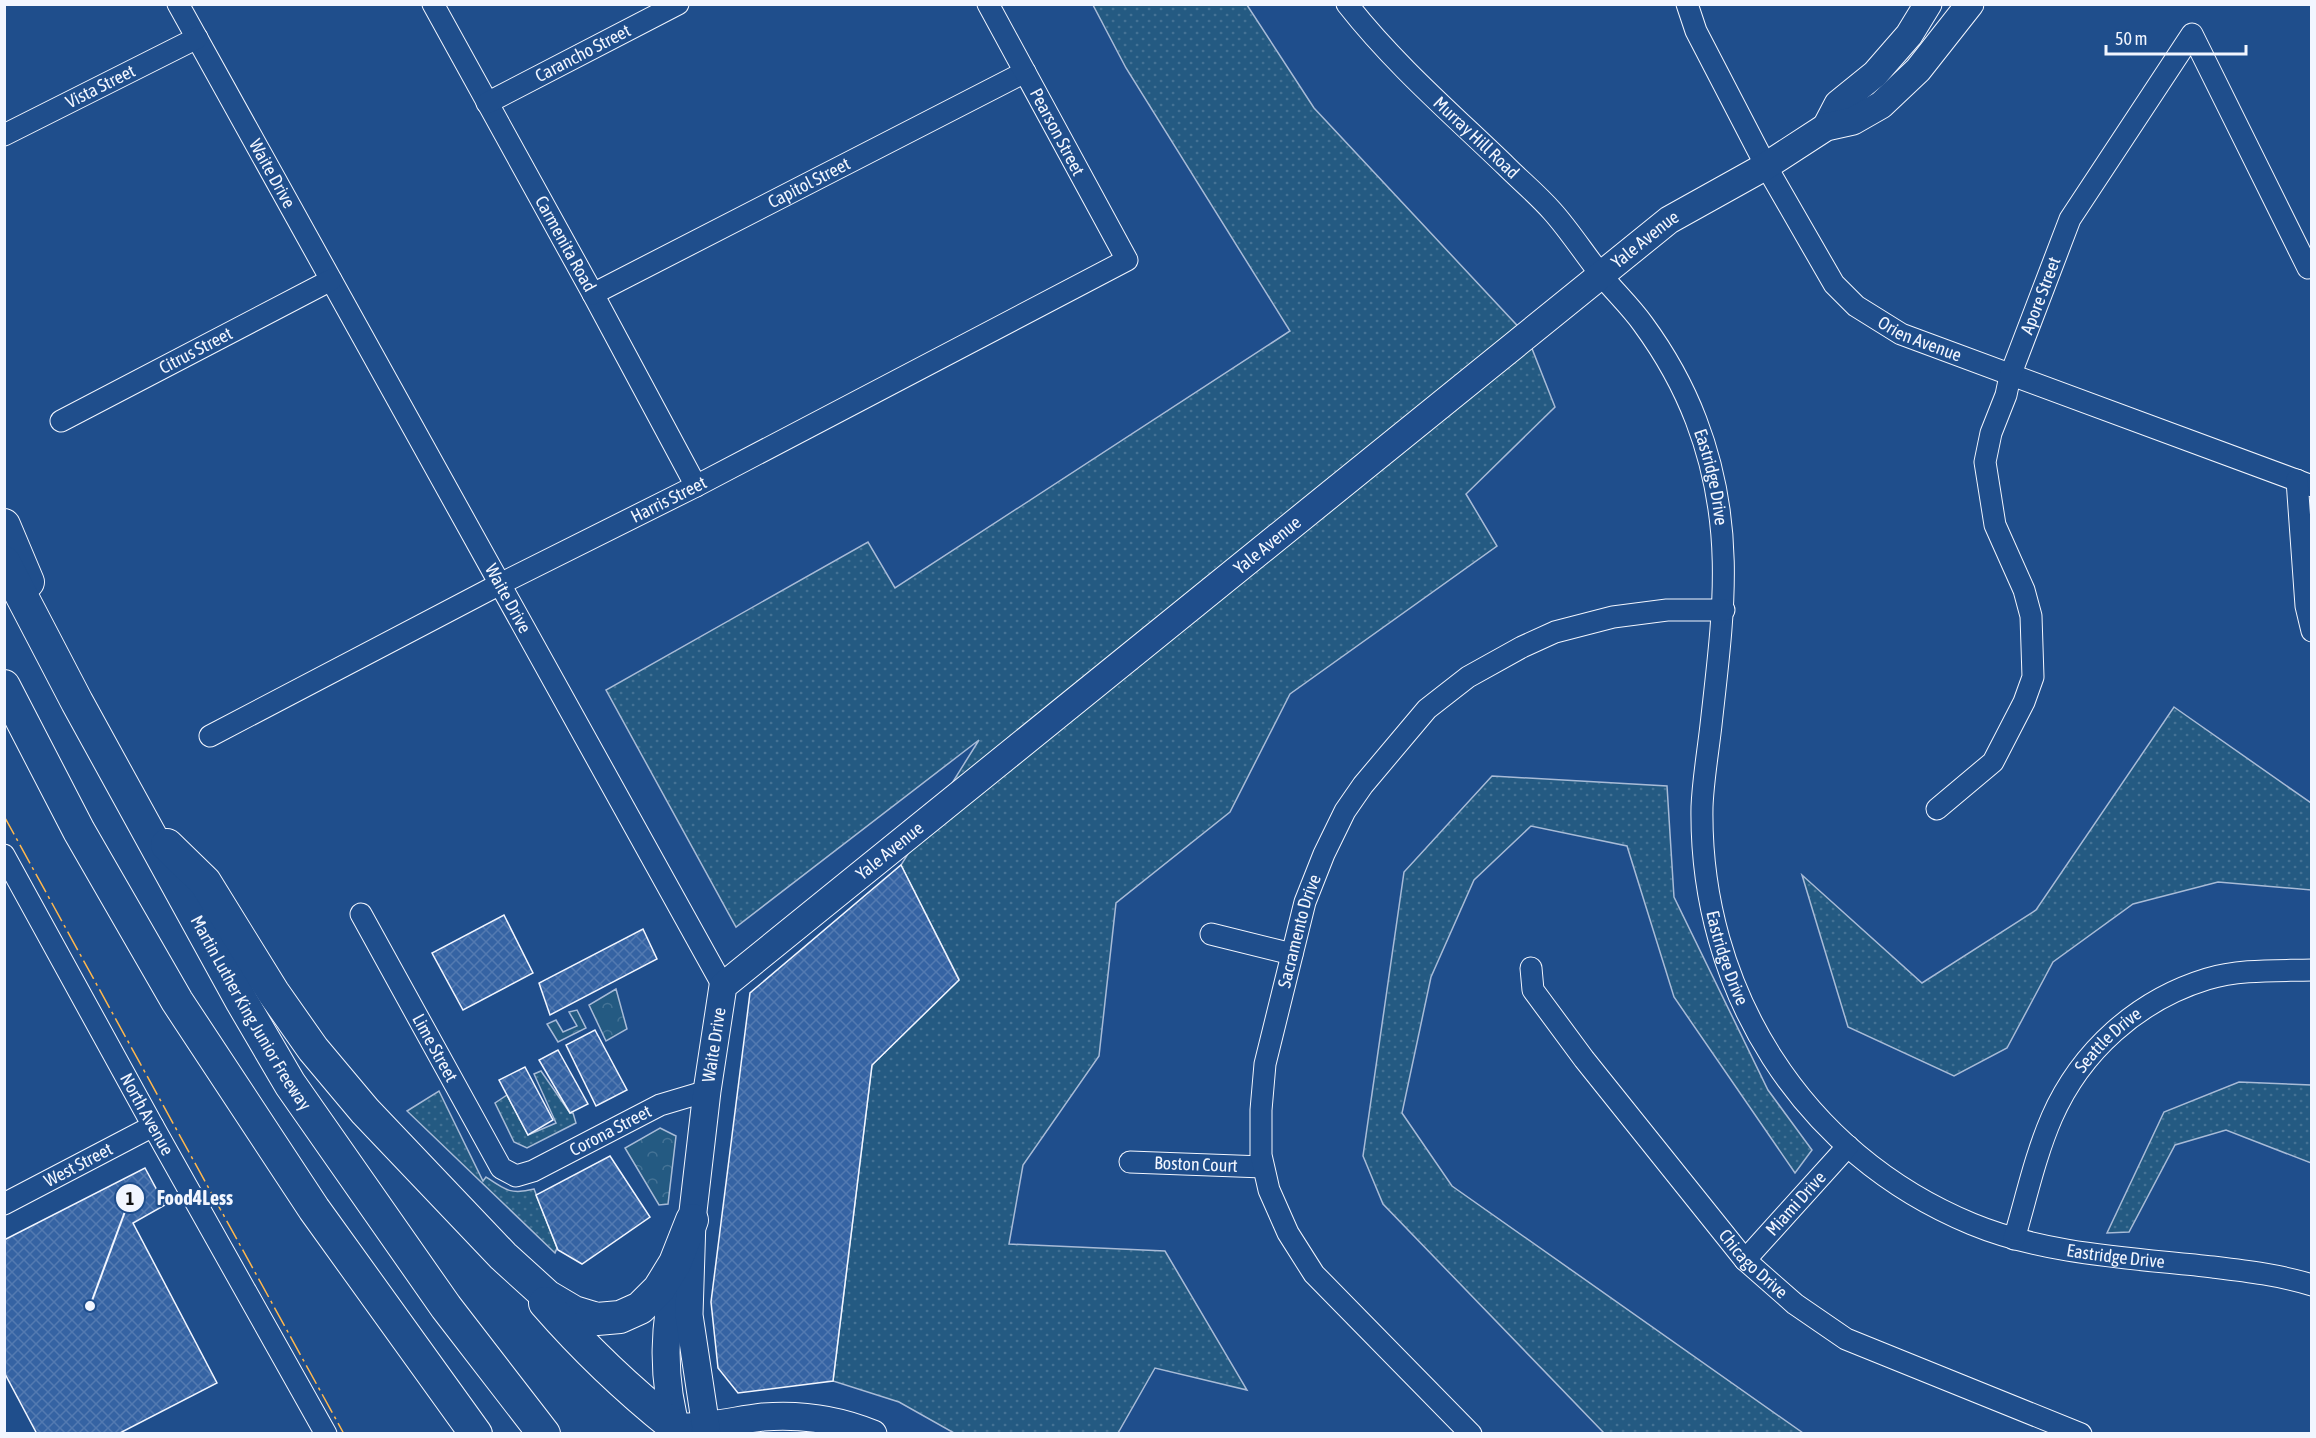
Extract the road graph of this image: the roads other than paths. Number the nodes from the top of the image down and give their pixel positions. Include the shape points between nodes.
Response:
1 (178, 4) edge
2 (433, 4) edge
3 (678, 4) edge
4 (988, 4) edge
5 (1347, 4) edge
6 (1687, 4) edge
7 (1928, 4) edge
8 (1970, 4) edge
9 (197, 38) junction
10 (1025, 72) junction
11 (487, 103) junction
12 (1826, 126) junction
13 (4, 135) edge
14 (1766, 166) junction
15 (1126, 260) joint
16 (2308, 268) dead end
17 (1601, 275) junction
18 (331, 280) junction
19 (593, 294) junction
20 (2010, 376) junction
21 (61, 421) dead end
22 (2304, 483) edge
23 (696, 486) junction
24 (4, 525) edge
25 (4, 562) edge
26 (500, 584) junction
27 (1724, 610) junction
28 (2312, 631) edge
29 (4, 686) edge
30 (77, 702) junction
31 (4, 711) edge
32 (210, 736) dead end
33 (34, 743) junction
34 (1937, 809) dead end
35 (146, 825) junction
36 (4, 855) edge
37 (361, 914) dead end
38 (1211, 934) dead end
39 (1292, 954) junction
40 (1531, 968) dead end
41 (2312, 970) edge
42 (723, 986) junction
43 (707, 1090) junction
44 (153, 1126) junction
45 (1848, 1146) junction
46 (1130, 1162) dead end
47 (1263, 1167) junction
48 (516, 1176) joint
49 (4, 1204) edge
50 (692, 1220) junction
51 (2014, 1239) junction
52 (502, 1256) junction
53 (1745, 1260) junction
54 (2312, 1285) edge
55 (692, 1430) edge
56 (326, 1434) edge
57 (476, 1434) edge
58 (544, 1434) edge
59 (873, 1434) edge
60 (1471, 1434) edge
61 (2081, 1434) edge

1 - 9 street, Waite Drive
2 - 11 street, Carmenita Road
3 - 11 street, Carancho Street
4 - 10 street, Pearson Street
5 - 17 street, Murray Hill Road via 1373,37 1553,211
6 - 14 street, Orien Avenue via 1696,31
7 - 12 main road, Yale Avenue via 1909,35 1875,74 1838,104
8 - 12 main road, Yale Avenue via 1918,70 1881,105 1853,121
9 - 13 street, Vista Street
9 - 18 street, Waite Drive
10 - 15 street, Pearson Street
10 - 19 street, Capitol Street
11 - 19 street, Carmenita Road
12 - 14 main road, Yale Avenue
14 - 17 main road, Yale Avenue via 1669,220
14 - 20 street, Orien Avenue via 1834,284 1856,306 1901,334
15 - 23 street, Harris Street
16 - 20 street, Apore Street via 2192,34 2070,219
17 - 27 street, Eastridge Drive via 1643,323 1676,375 1696,421 1719,502 1725,560
17 - 42 main road, Yale Avenue
18 - 21 street, Citrus Street
18 - 26 street, Waite Drive
19 - 23 street, Carmenita Road
20 - 22 street, Orien Avenue
20 - 34 street, Apore Street via 1985,462 1995,525 2024,590 2031,616 2032,677 2024,702 1993,762
22 - 28 street via 2306,606
23 - 26 street, Harris Street
24 - 30 highway
25 - 30 highway, Martin Luther King Junior Freeway
26 - 32 street, Harris Street
26 - 42 street, Waite Drive
27 - 39 street, Sacramento Drive via 1667,610 1613,617 1555,632 1468,677 1427,709 1345,811 1305,902
27 - 45 street, Eastridge Drive via 1702,805 1705,868 1715,928 1734,988 1762,1043 1803,1099
29 - 33 highway
30 - 35 highway, Martin Luther King Junior Freeway
31 - 33 highway
33 - 57 highway via 79,831 177,1001 314,1209
35 - 52 highway via 205,882 273,992 365,1111
35 - 58 highway, Martin Luther King Junior Freeway via 290,1084 446,1307
36 - 44 street, North Avenue
37 - 48 street, Lime Street via 501,1168
38 - 39 street
39 - 47 street, Sacramento Drive via 1265,1064 1261,1110
40 - 53 street, Chicago Drive via 1533,990
41 - 51 street, Seattle Drive via 2246,972 2208,979 2164,996 2107,1037 2076,1073 2053,1115
42 - 43 main road, Waite Drive
43 - 48 street, Corona Street via 660,1105 533,1171
43 - 50 main road, Waite Drive
44 - 49 street, West Street
44 - 56 street, North Avenue
45 - 51 street, Eastridge Drive via 1906,1190 1969,1223
45 - 53 street, Miami Drive
46 - 47 street, Boston Court
47 - 60 street, Sacramento Drive via 1278,1211 1314,1274
50 - 52 highway via 675,1263 659,1289 640,1308 620,1317 597,1319 574,1312 547,1296
50 - 55 main road, Waite Drive
51 - 54 street, Eastridge Drive via 2257,1273
52 - 55 highway via 602,1366
53 - 61 street, Chicago Drive via 1795,1304 1846,1339
55 - 59 main road via 761,1417 798,1416 831,1419

